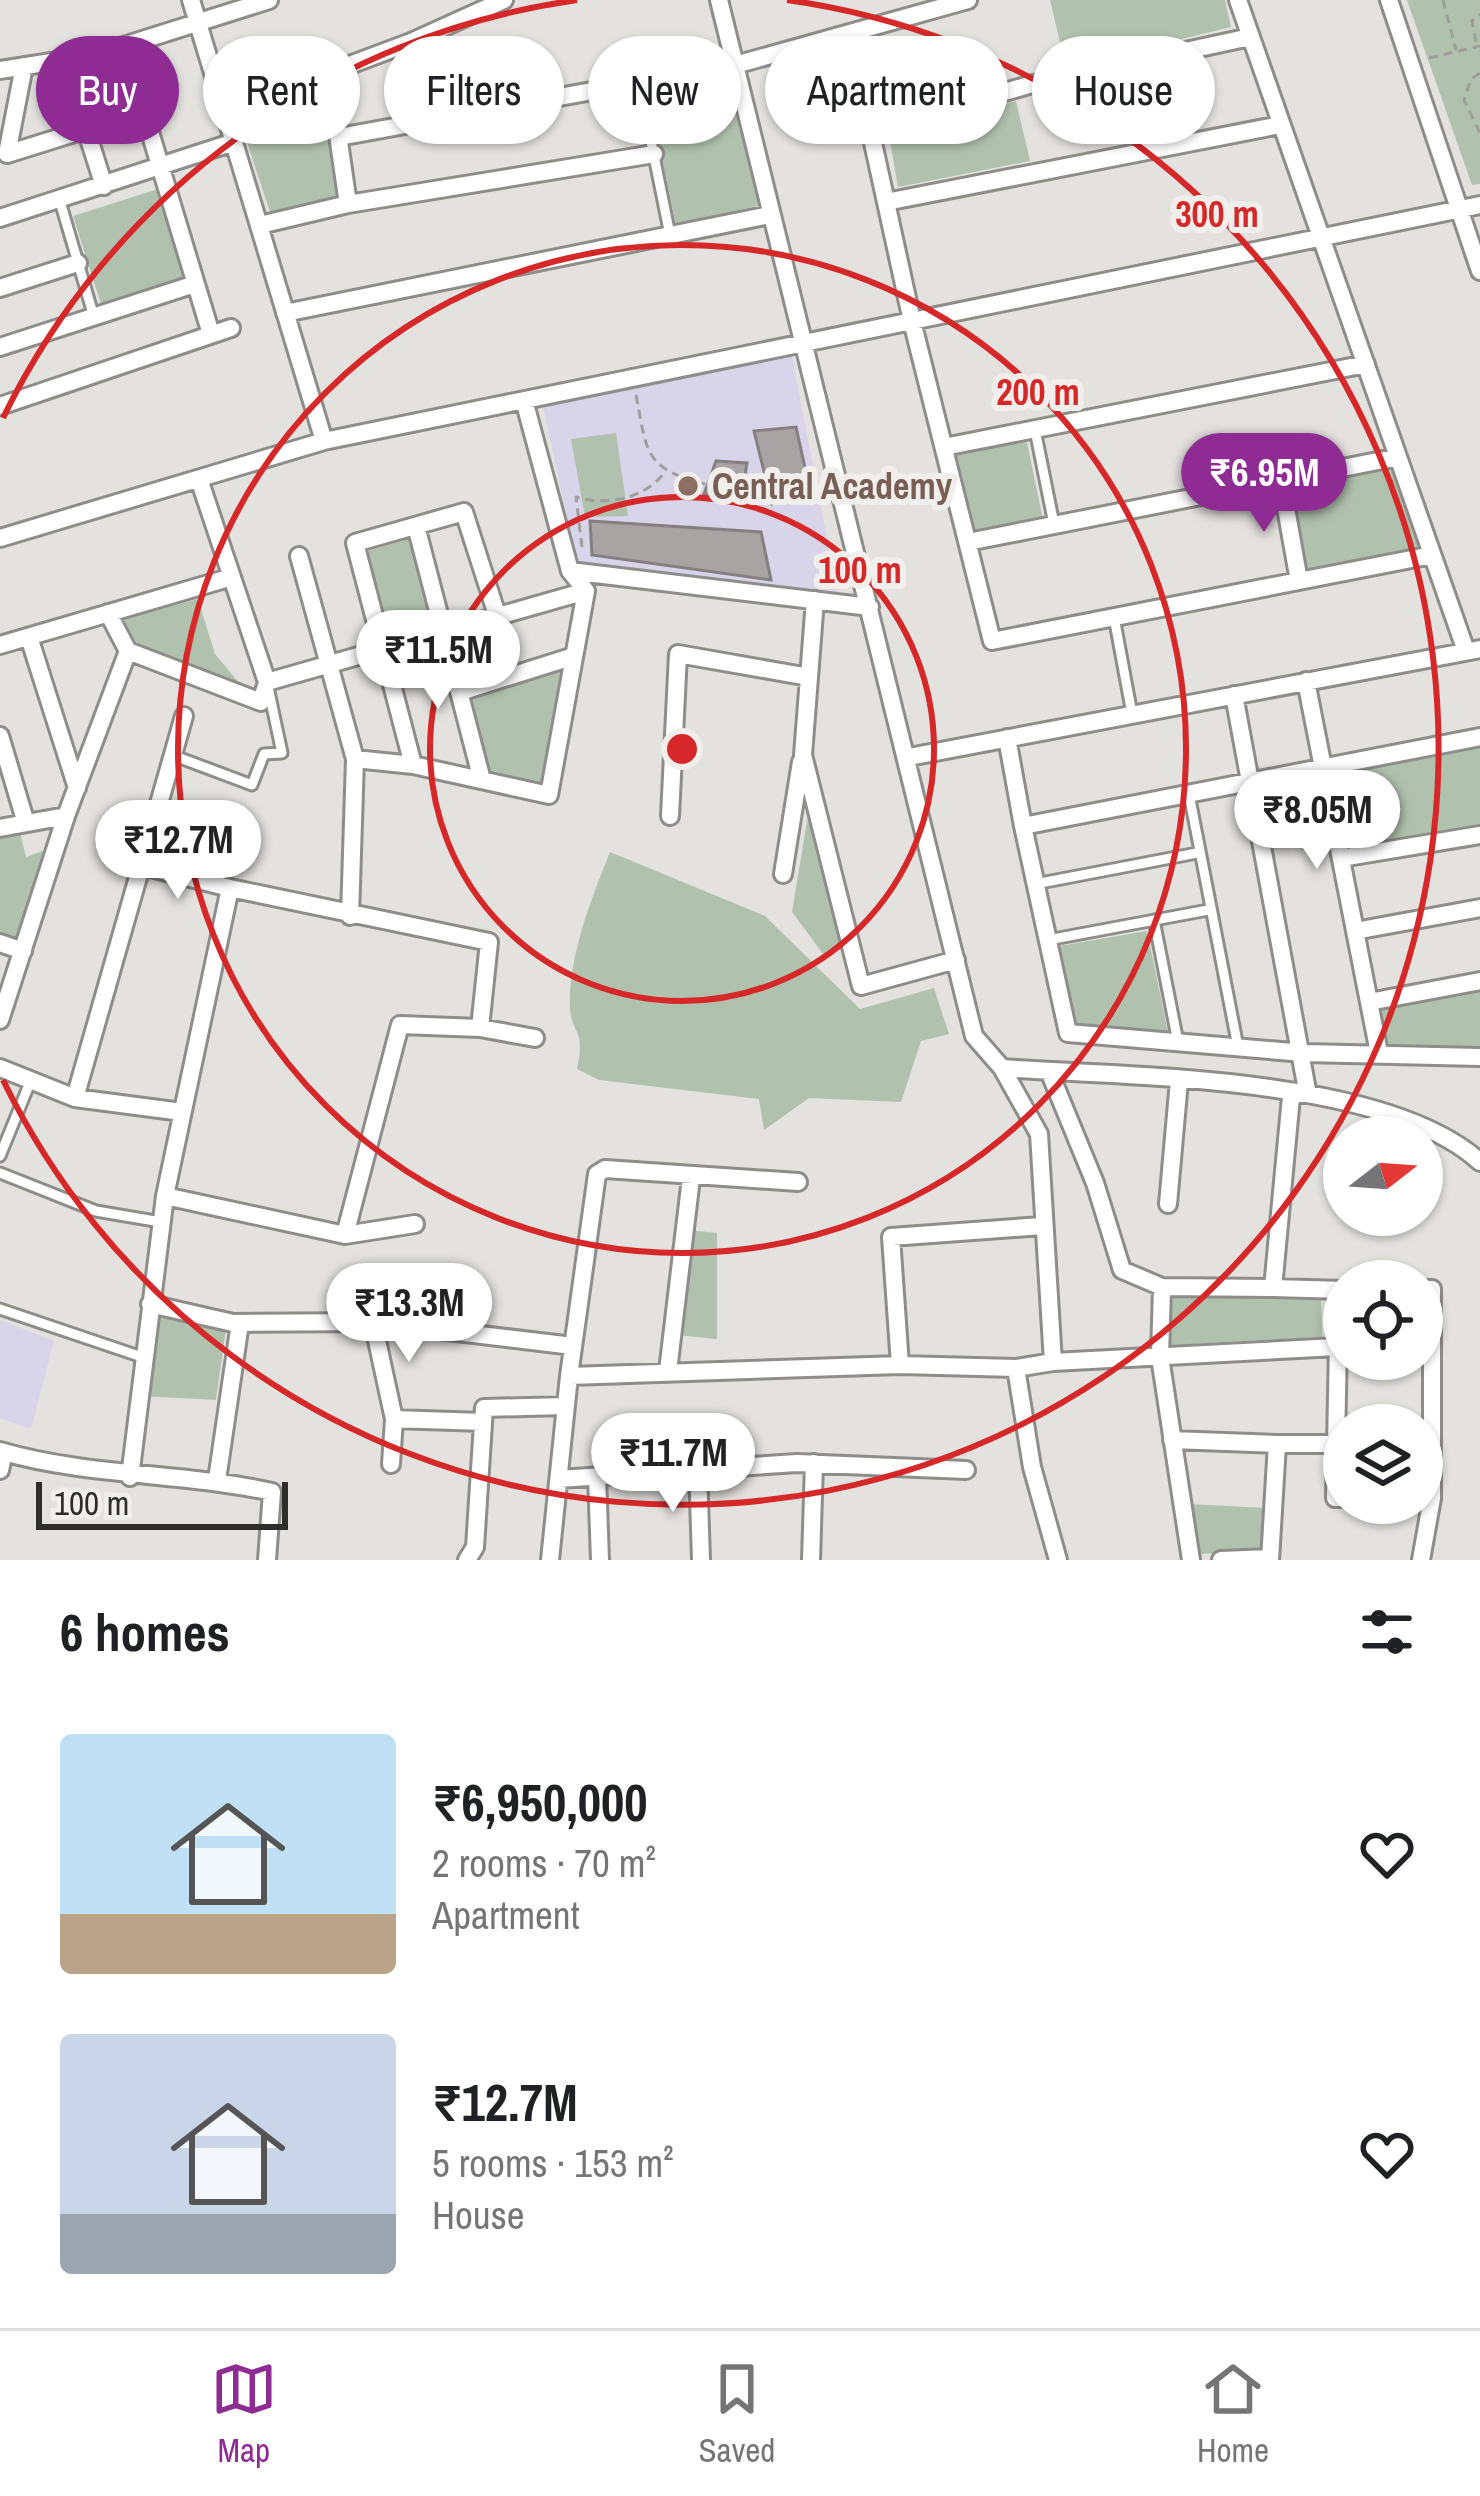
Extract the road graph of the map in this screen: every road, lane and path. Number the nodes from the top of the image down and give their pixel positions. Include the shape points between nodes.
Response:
1 (190, 0) edge
2 (269, 0) edge
3 (504, 0) edge
4 (719, 0) edge
5 (968, 0) edge
6 (1238, 0) edge
7 (1389, 0) edge
8 (1444, 0) edge
9 (1480, 14) edge
10 (198, 25) junction
11 (850, 33) junction
12 (159, 36) edge
13 (728, 36) edge
14 (851, 36) edge
15 (1250, 37) junction
16 (203, 42) edge
17 (1478, 45) edge
18 (1456, 50) junction
19 (360, 60) edge
20 (741, 63) edge
21 (36, 64) edge
22 (24, 66) junction
23 (1411, 66) junction
24 (0, 70) edge
25 (1480, 73) edge
26 (588, 91) edge
27 (741, 91) edge
28 (1008, 91) edge
29 (1280, 125) junction
30 (360, 133) edge
31 (1480, 133) edge
32 (39, 144) edge
33 (91, 144) edge
34 (155, 144) edge
35 (228, 144) edge
36 (235, 144) edge
37 (340, 144) edge
38 (652, 144) edge
39 (874, 144) edge
40 (654, 154) junction
41 (162, 166) junction
42 (104, 186) junction
43 (59, 198) junction
44 (886, 202) junction
45 (348, 203) junction
46 (1480, 205) edge
47 (1459, 209) junction
48 (770, 215) junction
49 (0, 218) edge
50 (260, 225) junction
51 (670, 236) junction
52 (1318, 238) junction
53 (78, 263) junction
54 (1480, 271) edge
55 (195, 284) junction
56 (0, 288) edge
57 (285, 314) junction
58 (94, 317) junction
59 (912, 321) junction
60 (231, 328) dead end
61 (211, 334) junction
62 (800, 344) junction
63 (0, 347) edge
64 (1366, 364) junction
65 (635, 388) dead end
66 (524, 400) junction
67 (0, 406) edge
68 (1035, 430) junction
69 (324, 441) junction
70 (944, 447) junction
71 (1398, 457) junction
72 (664, 473) junction
73 (200, 479) junction
74 (1281, 480) junction
75 (705, 484) dead end
76 (1054, 525) junction
77 (416, 526) junction
78 (0, 538) edge
79 (968, 542) junction
80 (583, 554) dead end
81 (1432, 555) junction
82 (299, 556) dead end
83 (570, 571) junction
84 (232, 577) junction
85 (1299, 581) junction
86 (586, 591) junction
87 (814, 600) junction
88 (870, 607) junction
89 (108, 614) junction
90 (1114, 617) junction
91 (498, 618) junction
92 (442, 631) junction
93 (29, 637) junction
94 (0, 645) edge
95 (380, 650) junction
96 (1473, 650) edge
97 (128, 651) junction
98 (572, 657) junction
99 (328, 664) junction
100 (809, 676) junction
101 (1306, 681) junction
102 (267, 682) junction
103 (460, 692) junction
104 (1234, 695) junction
105 (1132, 714) junction
106 (184, 716) dead end
107 (0, 736) edge
108 (1480, 736) edge
109 (1007, 738) junction
110 (172, 755) junction
111 (802, 755) junction
112 (909, 757) junction
113 (355, 759) junction
114 (413, 765) junction
115 (1323, 768) junction
116 (482, 780) junction
117 (1251, 782) junction
118 (77, 788) junction
119 (1189, 794) junction
120 (66, 816) junction
121 (670, 816) dead end
122 (25, 820) junction
123 (1023, 826) junction
124 (0, 828) edge
125 (1480, 835) edge
126 (1197, 853) junction
127 (1341, 858) junction
128 (139, 866) junction
129 (783, 874) dead end
130 (1035, 884) junction
131 (230, 889) junction
132 (1480, 908) edge
133 (1208, 910) junction
134 (350, 916) junction
135 (1154, 920) junction
136 (1355, 931) junction
137 (1048, 940) junction
138 (0, 943) edge
139 (23, 951) junction
140 (956, 960) junction
141 (1480, 981) edge
142 (1369, 1002) junction
143 (0, 1020) edge
144 (480, 1028) junction
145 (535, 1038) dead end
146 (1178, 1042) junction
147 (1238, 1047) junction
148 (1304, 1053) junction
149 (1379, 1053) junction
150 (1480, 1057) edge
151 (0, 1068) edge
152 (1002, 1068) junction
153 (1049, 1071) junction
154 (31, 1080) junction
155 (1180, 1081) junction
156 (1307, 1090) junction
157 (75, 1098) junction
158 (182, 1112) junction
159 (0, 1156) edge
160 (1480, 1162) edge
161 (0, 1173) edge
162 (691, 1178) junction
163 (798, 1182) dead end
164 (165, 1196) junction
165 (1168, 1204) dead end
166 (161, 1222) junction
167 (416, 1224) dead end
168 (1042, 1226) junction
169 (345, 1235) junction
170 (1162, 1287) junction
171 (1273, 1288) junction
172 (1323, 1289) edge
173 (150, 1304) junction
174 (0, 1309) edge
175 (373, 1322) junction
176 (240, 1323) junction
177 (573, 1346) junction
178 (1323, 1348) edge
179 (1160, 1357) junction
180 (142, 1358) junction
181 (1054, 1362) junction
182 (900, 1365) junction
183 (1016, 1368) junction
184 (668, 1371) junction
185 (569, 1376) junction
186 (566, 1406) junction
187 (394, 1419) junction
188 (483, 1422) junction
189 (1172, 1440) junction
190 (1276, 1444) junction
191 (1323, 1444) edge
192 (2, 1458) edge
193 (814, 1463) junction
194 (391, 1464) dead end
195 (698, 1468) junction
196 (967, 1470) dead end
197 (597, 1476) junction
198 (130, 1477) junction
199 (559, 1479) junction
200 (217, 1480) junction
201 (1424, 1524) edge
202 (1270, 1559) edge
203 (267, 1560) edge
204 (467, 1560) edge
205 (550, 1560) edge
206 (600, 1560) edge
207 (700, 1560) edge
208 (812, 1560) edge
209 (1058, 1560) edge
210 (1191, 1560) edge
211 (1221, 1560) edge
212 (1421, 1560) edge

1 - 10 street
2 - 10 street
3 - 19 street
4 - 13 street
5 - 11 street
6 - 15 street
7 - 23 street
8 - 18 path
9 - 17 path via 1472,21
10 - 12 street
10 - 16 street
11 - 14 street
11 - 20 street
15 - 28 street
15 - 29 street
17 - 18 path
18 - 23 path
21 - 22 street
22 - 24 street
22 - 32 street via 7,154
23 - 47 street
25 - 31 path via 1465,100
26 - 30 street
27 - 48 street
29 - 44 street
29 - 52 street
33 - 42 street
34 - 41 street
35 - 41 street
36 - 50 street
37 - 45 street
38 - 40 lane
39 - 44 street
40 - 45 street
40 - 51 lane
41 - 42 street
41 - 55 street
42 - 43 street
43 - 49 street
43 - 53 lane
44 - 59 street
45 - 50 street
46 - 47 street
47 - 52 street
47 - 54 street
48 - 51 street
48 - 62 street
50 - 57 street
51 - 57 street
52 - 59 street
52 - 64 street
53 - 56 street
53 - 58 lane
55 - 58 street
55 - 61 street
57 - 69 street
58 - 63 street
59 - 62 street
59 - 70 street
60 - 61 street
61 - 67 street
62 - 66 street
62 - 88 street
64 - 68 street
64 - 71 street
65 - 72 path via 646,452
66 - 69 street
66 - 83 street
68 - 70 street
68 - 76 lane
69 - 73 street
70 - 79 street
71 - 74 street
71 - 81 street
72 - 75 path
72 - 80 path via 629,497 576,497
73 - 78 street
73 - 84 street
74 - 76 street
74 - 85 street
76 - 79 street
77 - 91 street via 464,512
77 - 92 street
77 - 95 street via 355,543
79 - 90 street via 992,641
81 - 85 street
81 - 96 street
82 - 99 street
83 - 86 street
83 - 87 street
84 - 89 street
84 - 102 street
85 - 90 street
86 - 91 street
86 - 98 street
87 - 88 street
87 - 100 street
88 - 112 street
89 - 93 street
89 - 97 street
90 - 105 lane
91 - 92 street
92 - 95 street
92 - 103 street
93 - 94 street
93 - 118 street
95 - 99 street
95 - 114 street
96 - 101 street
97 - 102 street via 261,702
97 - 118 street
98 - 103 street
98 - 116 street via 549,795
99 - 102 street
99 - 113 street
100 - 111 street
100 - 121 street via 678,655
101 - 104 street
101 - 115 street
102 - 110 lane via 282,753 264,754 252,785
103 - 116 street
104 - 105 street
104 - 117 street
105 - 109 street
106 - 110 street
107 - 122 street
108 - 115 street
109 - 112 street
109 - 123 street
110 - 128 street
111 - 129 street
111 - 140 street via 861,986
112 - 140 street
113 - 114 street
113 - 134 street
114 - 116 street
115 - 117 street
115 - 127 street
117 - 119 street
117 - 148 street
118 - 120 street
119 - 123 street
119 - 126 lane
120 - 122 street
120 - 139 street
122 - 124 street
123 - 130 street
125 - 127 street
126 - 130 lane
126 - 133 lane
127 - 136 street
128 - 131 street
128 - 157 street
130 - 137 street
131 - 134 street
131 - 158 street
132 - 136 street
133 - 135 lane
133 - 147 lane
134 - 144 street via 489,942
135 - 137 lane
135 - 146 lane
136 - 142 street
137 - 146 street via 1068,1033
138 - 139 street
139 - 143 street
140 - 152 street via 974,1036
141 - 142 street
142 - 149 street
144 - 145 street
144 - 169 street via 400,1024
146 - 147 street
147 - 148 street
148 - 149 street
148 - 156 street
149 - 150 street
151 - 154 street
152 - 153 street
152 - 168 street via 1039,1134
153 - 155 street
153 - 170 street via 1121,1270
154 - 157 street
154 - 159 lane
155 - 156 street
155 - 165 street
156 - 160 street via 1436,1134
156 - 171 street via 1291,1097
157 - 158 street
158 - 164 street
161 - 166 lane via 96,1210
162 - 163 street
162 - 177 street via 597,1174
162 - 184 street
164 - 166 street
164 - 169 street
166 - 173 street
167 - 169 street
168 - 181 street
168 - 182 street via 891,1237
170 - 171 street
170 - 179 street
171 - 172 street
173 - 176 street
173 - 180 street
174 - 180 lane
175 - 176 street
175 - 177 street
175 - 187 street
176 - 200 street
177 - 185 street
178 - 179 street
179 - 181 street
179 - 189 street
180 - 198 street
181 - 183 street
182 - 183 street
182 - 184 street
183 - 209 street
184 - 185 street
185 - 186 street
186 - 188 street via 484,1408
186 - 199 street
187 - 188 street
187 - 194 street
188 - 204 street via 475,1547
189 - 190 street
189 - 210 street
190 - 191 street
190 - 202 street
192 - 198 street
193 - 195 street
193 - 196 street
193 - 208 street
195 - 197 street
195 - 207 street
197 - 199 street
197 - 206 street
198 - 200 street
199 - 205 street
200 - 203 street via 272,1492
201 - 212 street
202 - 211 street

